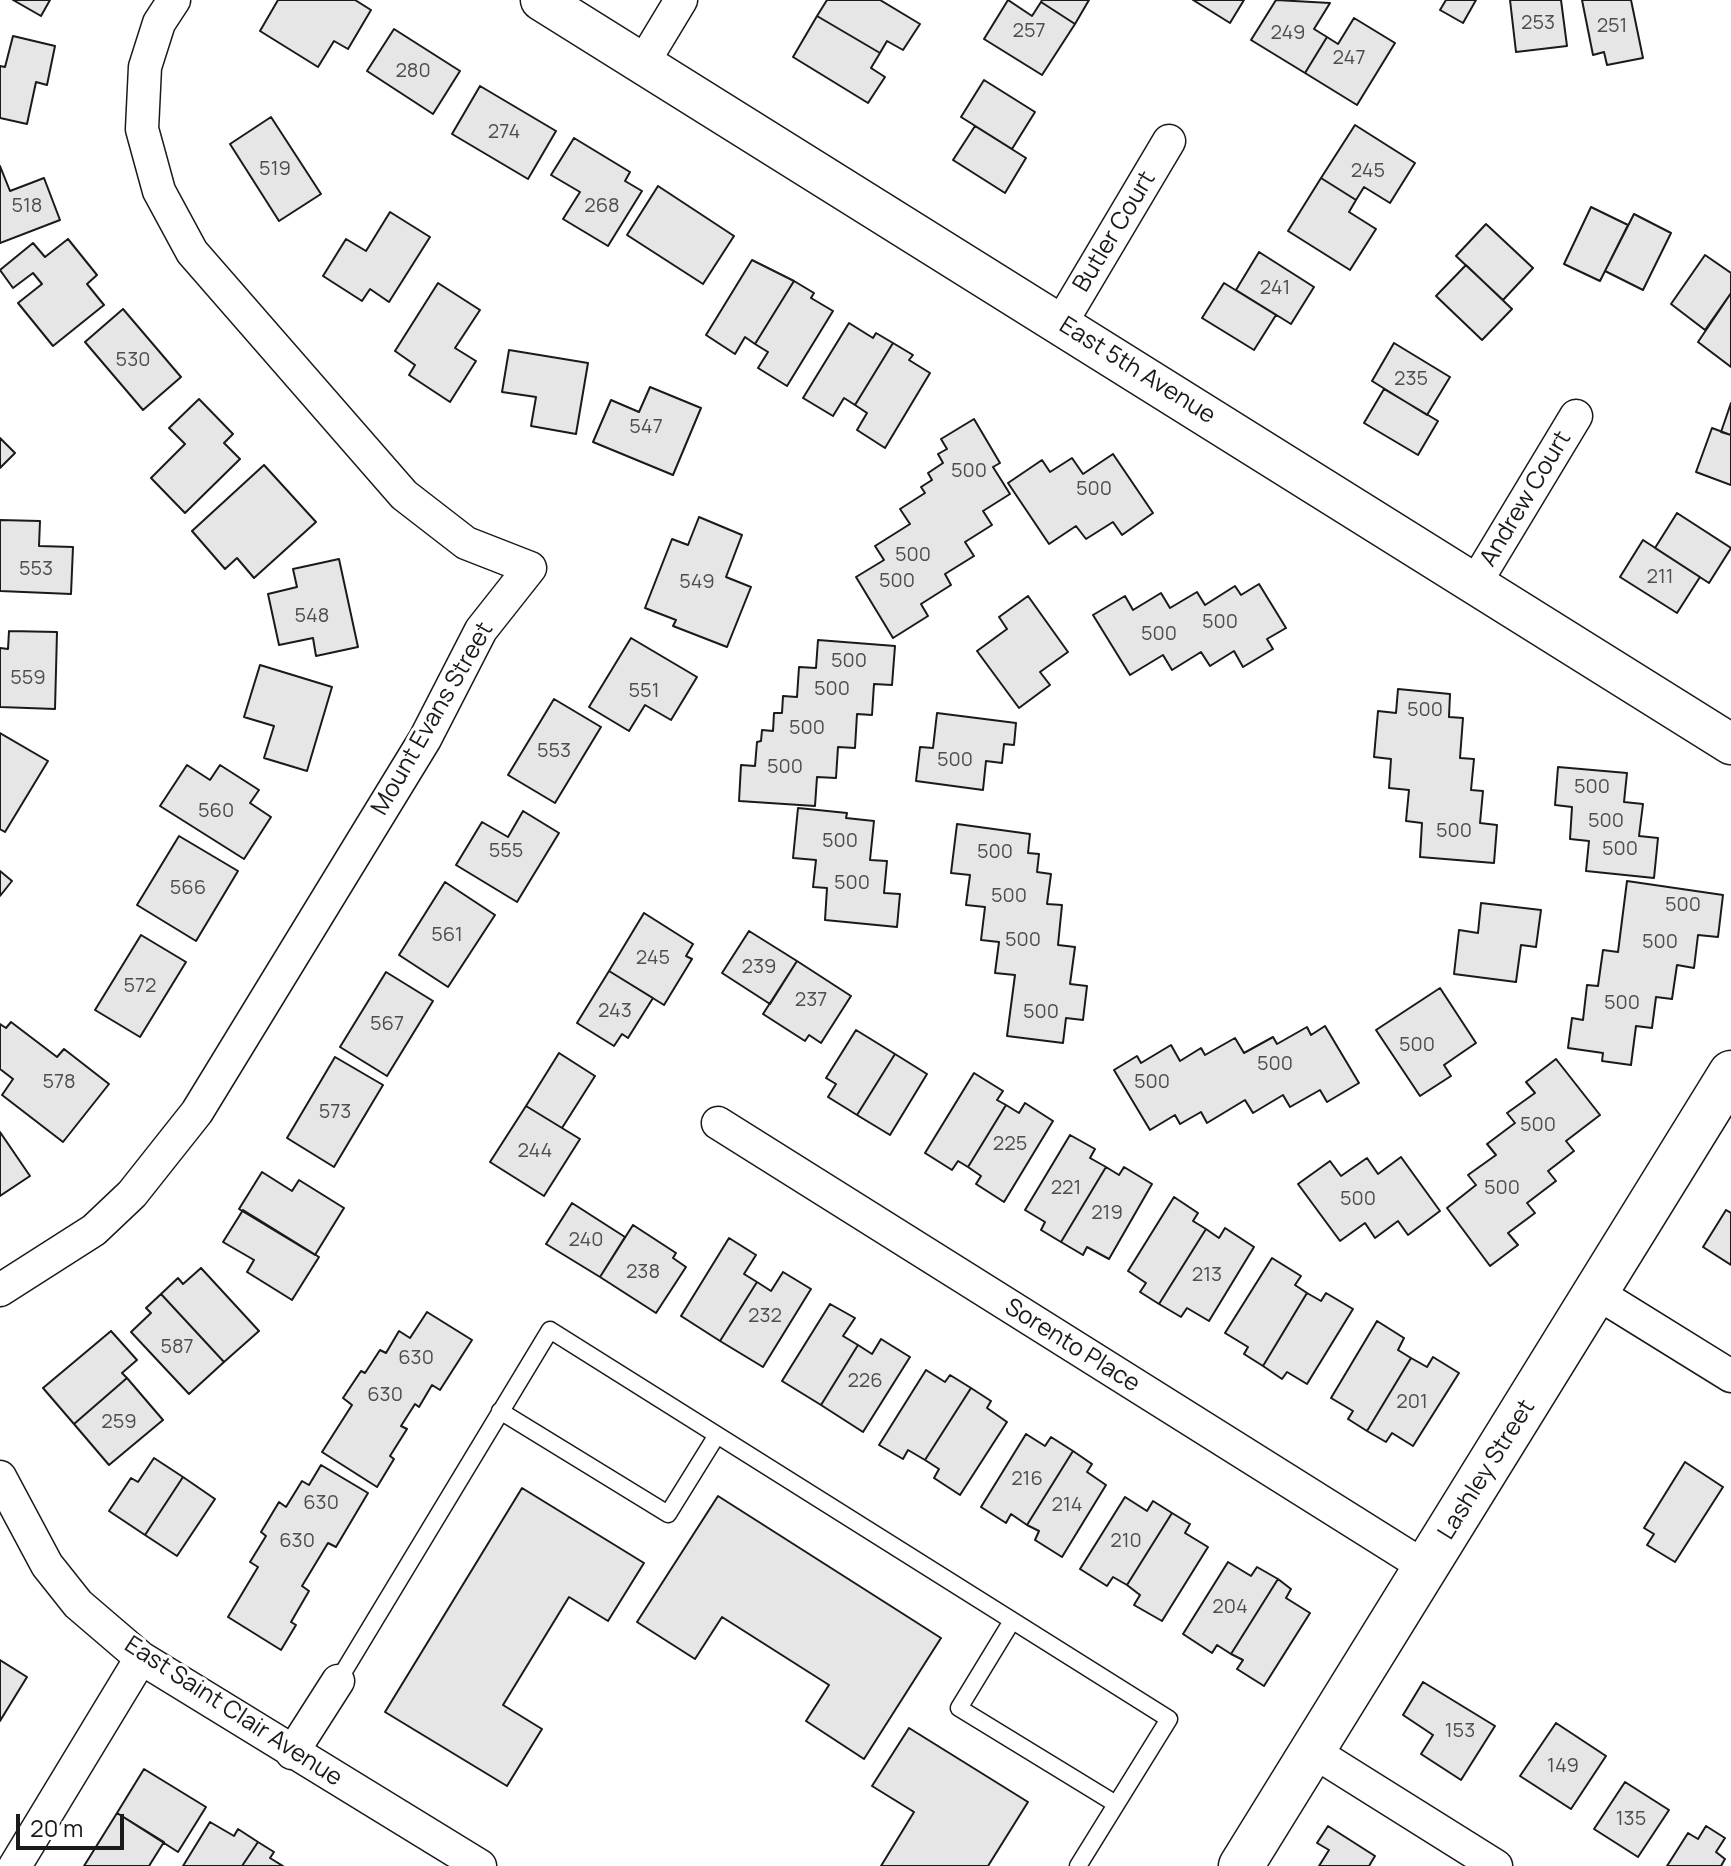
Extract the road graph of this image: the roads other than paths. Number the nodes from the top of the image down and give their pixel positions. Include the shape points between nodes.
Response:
1 (174, 0) edge
2 (541, 0) edge
3 (681, 0) edge
4 (643, 63) junction
5 (1169, 141) dead end
6 (1061, 323) junction
7 (1576, 416) dead end
8 (1476, 582) junction
9 (1731, 744) edge
10 (1731, 1073) edge
11 (718, 1123) dead end
12 (0, 1290) edge
13 (1597, 1293) junction
14 (1731, 1376) edge
15 (500, 1411) junction
16 (717, 1435) junction
17 (0, 1477) edge
18 (1427, 1568) junction
19 (1012, 1621) junction
20 (141, 1658) junction
21 (338, 1681) joint
22 (1314, 1752) junction
23 (292, 1753) junction
24 (1116, 1804) junction
25 (24, 1863) edge
26 (480, 1866) edge
27 (1078, 1866) edge
28 (1241, 1866) edge
29 (1496, 1866) edge

1 - 12 street, Mount Evans Street via 159,23 145,67 142,129 159,191 192,252 404,495 466,543 530,568 481,630 425,739 197,1112 132,1194 94,1230
2 - 4 street, East 5th Avenue
3 - 4 street
4 - 6 street, East 5th Avenue
5 - 6 street, Butler Court
6 - 8 street, East 5th Avenue
7 - 8 street, Andrew Court
8 - 9 street, East 5th Avenue
10 - 13 main road, Lashley Street
11 - 18 street, Sorento Place
13 - 14 street
13 - 18 main road, Lashley Street
15 - 16 lane via 668,1514
15 - 16 lane via 550,1330
15 - 21 lane
16 - 19 lane
17 - 20 street, East Saint Clair Avenue via 47,1565 78,1604
18 - 22 main road, Lashley Street
19 - 24 lane via 1169,1719
19 - 24 lane via 959,1708
20 - 23 street, East Saint Clair Avenue
20 - 25 street
21 - 23 street
22 - 28 main road, Lashley Street
22 - 29 street
23 - 26 street, East Saint Clair Avenue
24 - 27 lane

